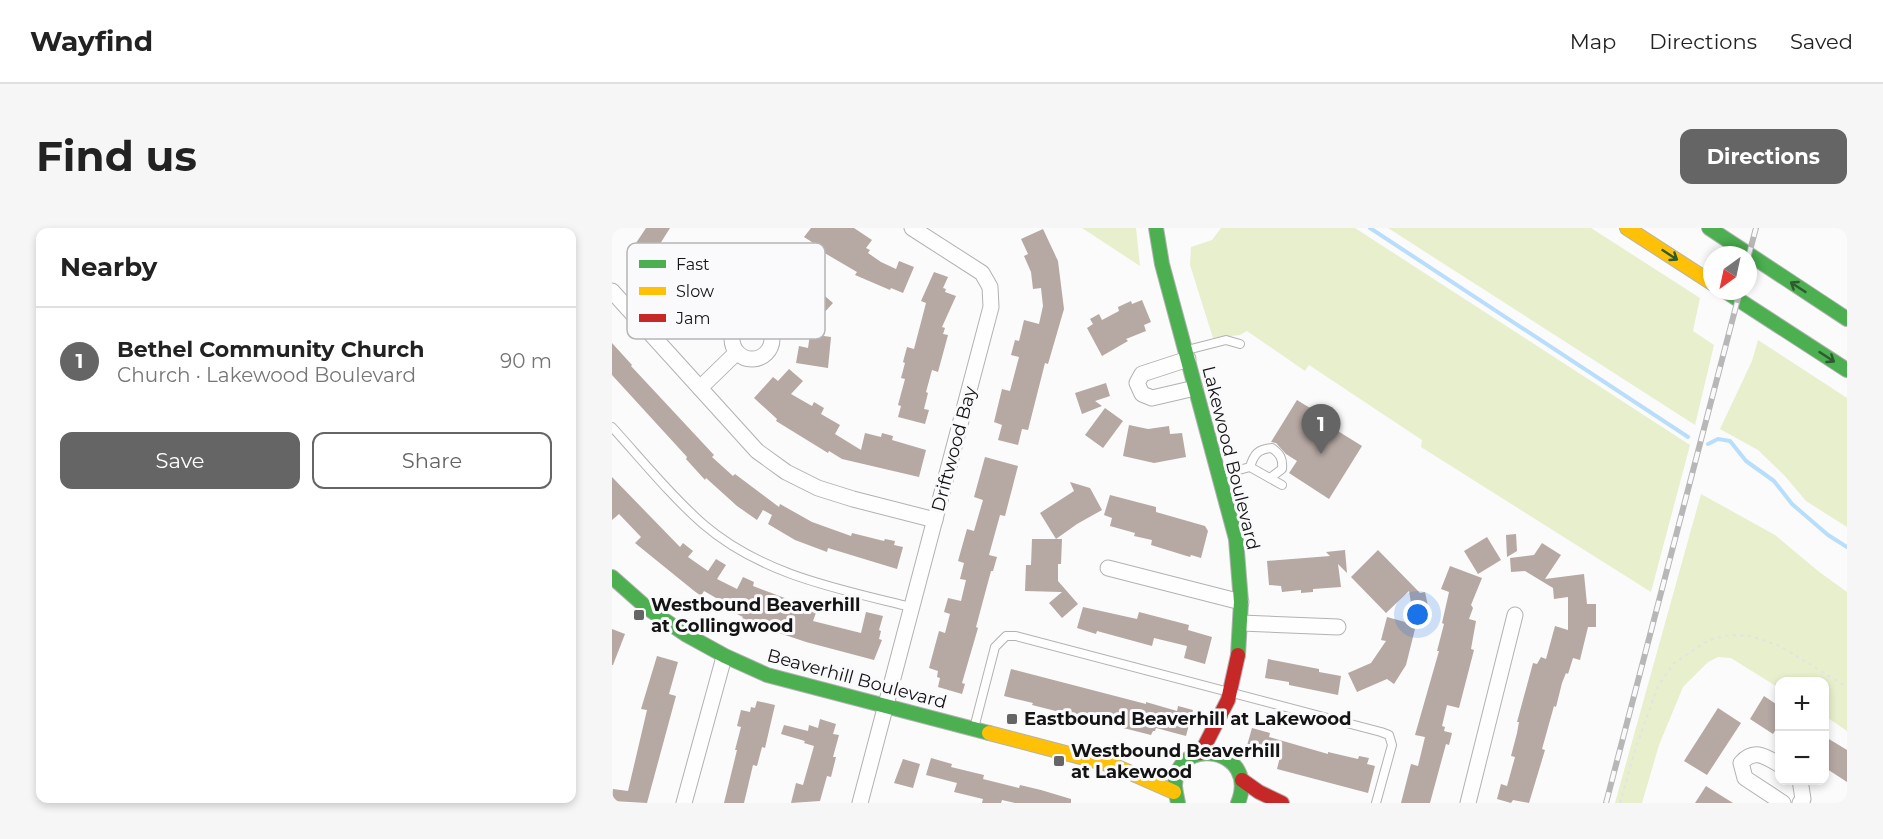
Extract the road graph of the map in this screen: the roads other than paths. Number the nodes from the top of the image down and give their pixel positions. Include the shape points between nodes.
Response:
1 (912, 228) edge
2 (1156, 228) edge
3 (1627, 228) edge
4 (1709, 228) edge
5 (1703, 277) edge
6 (612, 291) edge
7 (1739, 300) edge
8 (627, 308) edge
9 (1847, 319) edge
10 (655, 339) edge
11 (1240, 344) dead end
12 (736, 353) dead end
13 (1187, 355) junction
14 (1847, 370) edge
15 (699, 388) junction
16 (1196, 388) junction
17 (612, 427) edge
18 (1251, 467) junction
19 (1219, 476) junction
20 (1270, 478) junction
21 (1282, 485) dead end
22 (935, 520) junction
23 (1108, 568) dead end
24 (612, 577) edge
25 (1241, 602) junction
26 (911, 608) junction
27 (1515, 615) dead end
28 (1241, 623) junction
29 (1338, 627) dead end
30 (724, 657) junction
31 (1229, 697) junction
32 (885, 707) junction
33 (973, 729) junction
34 (1227, 732) dead end
35 (1201, 753) junction
36 (1775, 762) edge
37 (1115, 766) junction
38 (1179, 768) junction
39 (1242, 780) junction
40 (1801, 785) edge
41 (1176, 797) edge
42 (684, 803) edge
43 (860, 803) edge
44 (1238, 803) edge
45 (1282, 803) edge
46 (1376, 803) edge
47 (1468, 803) edge
48 (1783, 803) edge
49 (1800, 803) edge

1 - 22 street, Driftwood Bay via 982,273 990,287 991,308
2 - 13 street, Lakewood Boulevard
3 -> 5 street
9 -> 4 street
6 - 8 street
7 -> 14 street
10 - 15 street
11 - 13 lane via 1226,340
12 - 15 street
13 - 16 street, Lakewood Boulevard
13 - 16 street via 1142,374 1137,383 1142,394 1152,398
15 - 22 street via 757,451 786,472 852,499
16 - 19 street, Lakewood Boulevard
17 - 26 lane via 686,508 723,539 786,573
18 - 19 lane
18 - 20 lane
18 - 20 lane via 1257,452 1272,448 1280,454 1282,469
19 - 25 street, Lakewood Boulevard via 1236,539
20 - 21 lane
22 - 26 street, Driftwood Bay
23 - 25 street
24 - 30 street, Beaverhill Boulevard via 666,622
25 - 28 street, Lakewood Boulevard
26 - 32 street, Driftwood Bay
27 - 47 street
28 - 29 street
28 - 31 street, Lakewood Boulevard
30 - 32 street, Beaverhill Boulevard via 767,675
30 - 42 street
31 - 33 lane via 1006,636 995,647
31 - 34 street, Lakewood Boulevard
31 - 35 street, Lakewood Boulevard
31 - 46 lane via 1389,735 1392,744
32 - 33 street, Beaverhill Boulevard
32 - 43 street, Driftwood Bay
33 - 37 street, Beaverhill Boulevard
35 - 38 street
35 - 39 street via 1225,752
36 - 48 street via 1754,753 1741,763 1745,778
37 - 38 street, Beaverhill Boulevard
37 - 41 street, Beaverhill Boulevard
38 - 41 street
39 - 44 street
39 - 45 street
40 - 49 street

